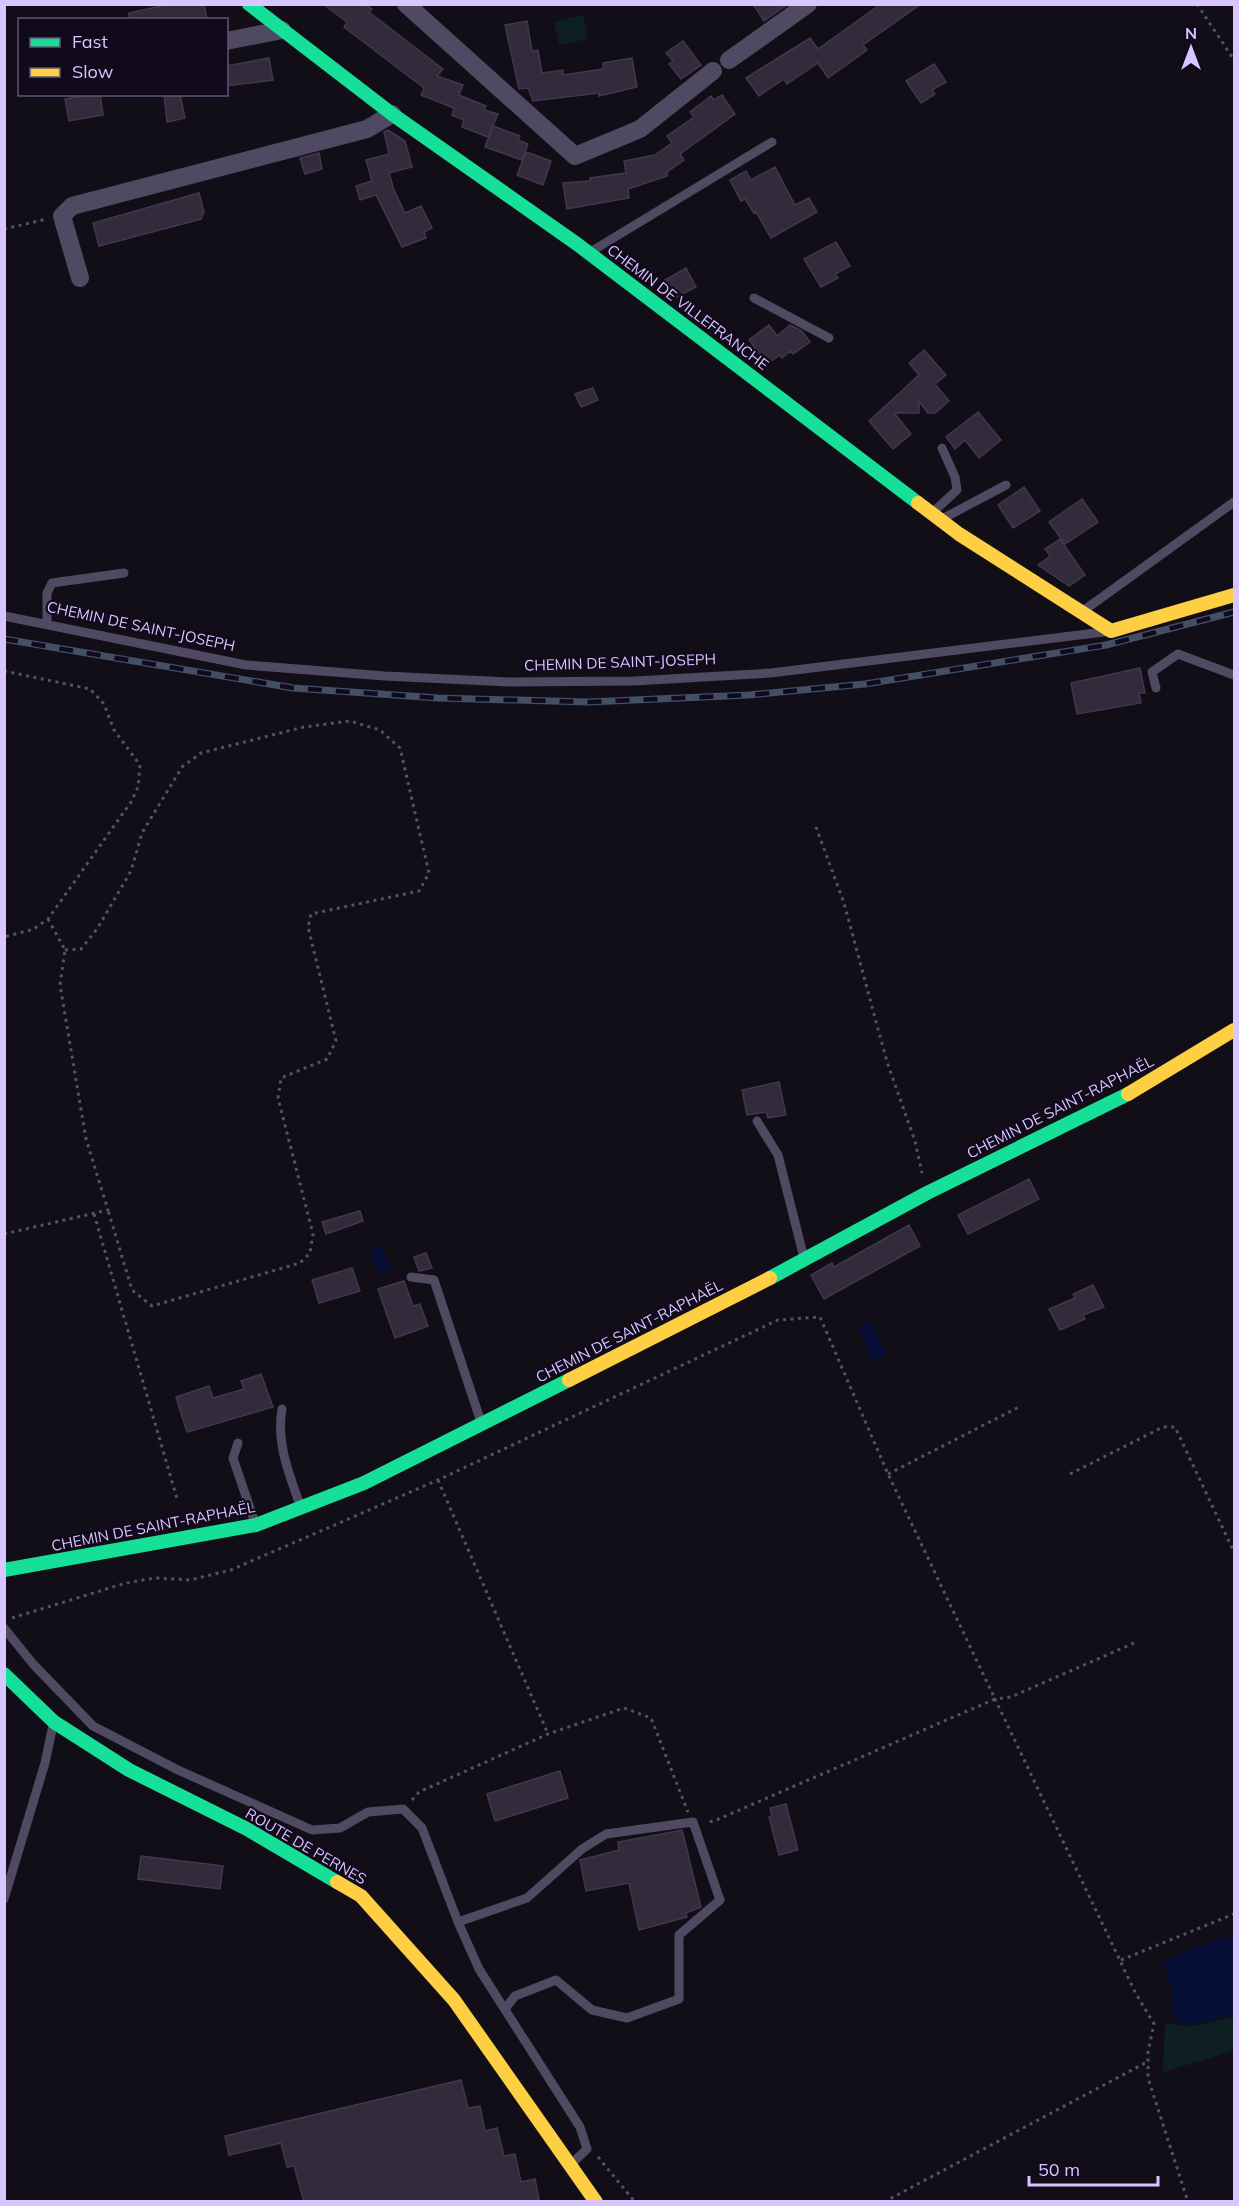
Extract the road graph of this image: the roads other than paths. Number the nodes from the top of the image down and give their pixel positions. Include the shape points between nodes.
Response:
1 (249, 4) edge
2 (406, 4) edge
3 (808, 4) edge
4 (282, 30) junction
5 (228, 41) edge
6 (729, 60) dead end
7 (713, 71) dead end
8 (392, 114) junction
9 (772, 142) dead end
10 (590, 253) junction
11 (80, 278) dead end
12 (754, 298) dead end
13 (829, 338) dead end
14 (942, 448) dead end
15 (1006, 485) dead end
16 (1234, 502) edge
17 (936, 516) junction
18 (124, 573) dead end
19 (1234, 595) edge
20 (1081, 612) junction
21 (4, 616) edge
22 (47, 624) junction
23 (1111, 631) junction
24 (1234, 675) edge
25 (1155, 688) dead end
26 (1234, 1030) edge
27 (757, 1120) dead end
28 (805, 1261) junction
29 (411, 1278) dead end
30 (282, 1409) dead end
31 (482, 1424) junction
32 (238, 1443) dead end
33 (302, 1508) junction
34 (256, 1525) junction
35 (4, 1570) edge
36 (4, 1628) edge
37 (4, 1674) edge
38 (54, 1722) junction
39 (4, 1899) edge
40 (458, 1922) junction
41 (505, 2009) junction
42 (569, 2166) junction
43 (596, 2202) edge

1 - 4 street, CHEMIN DE VILLEFRANCHE
2 - 7 street via 575,156 640,129
3 - 6 street
4 - 5 street
4 - 8 street, CHEMIN DE VILLEFRANCHE
8 - 10 street, CHEMIN DE VILLEFRANCHE
8 - 11 street via 367,129 72,206 62,216
9 - 10 lane
10 - 17 street, CHEMIN DE VILLEFRANCHE
12 - 13 lane
14 - 17 lane via 957,490
15 - 17 lane
16 - 20 lane
17 - 20 street, CHEMIN DE VILLEFRANCHE
18 - 22 lane via 52,583 47,593
19 - 23 street, CHEMIN DE SAINT-JOSEPH
20 - 23 street, CHEMIN DE VILLEFRANCHE
21 - 22 lane, CHEMIN DE SAINT-JOSEPH
22 - 23 lane, CHEMIN DE SAINT-JOSEPH via 246,665 508,682 635,681 771,673
24 - 25 lane via 1178,654 1152,672
26 - 28 street, CHEMIN DE SAINT-RAPHAËL via 1143,1086 927,1192
27 - 28 lane via 778,1155
28 - 31 street, CHEMIN DE SAINT-RAPHAËL
29 - 31 lane via 434,1280
30 - 33 lane via 279,1428 287,1468
31 - 33 street, CHEMIN DE SAINT-RAPHAËL via 364,1483
32 - 34 lane via 233,1458
33 - 34 street, CHEMIN DE SAINT-RAPHAËL
34 - 35 street, CHEMIN DE SAINT-RAPHAËL
36 - 40 lane via 93,1726 188,1775 312,1830 340,1828 368,1812 403,1809 422,1828
37 - 38 street, ROUTE DE PERNES
38 - 39 lane
38 - 42 street, ROUTE DE PERNES via 129,1770 247,1829 361,1896 454,2000
40 - 41 lane via 479,1969
40 - 41 lane via 526,1898 582,1849 606,1834 693,1822 720,1900 679,1935 679,1999 627,2018 592,2010 556,1980 514,1996
41 - 42 lane via 580,2127 587,2149
42 - 43 street, ROUTE DE PERNES

